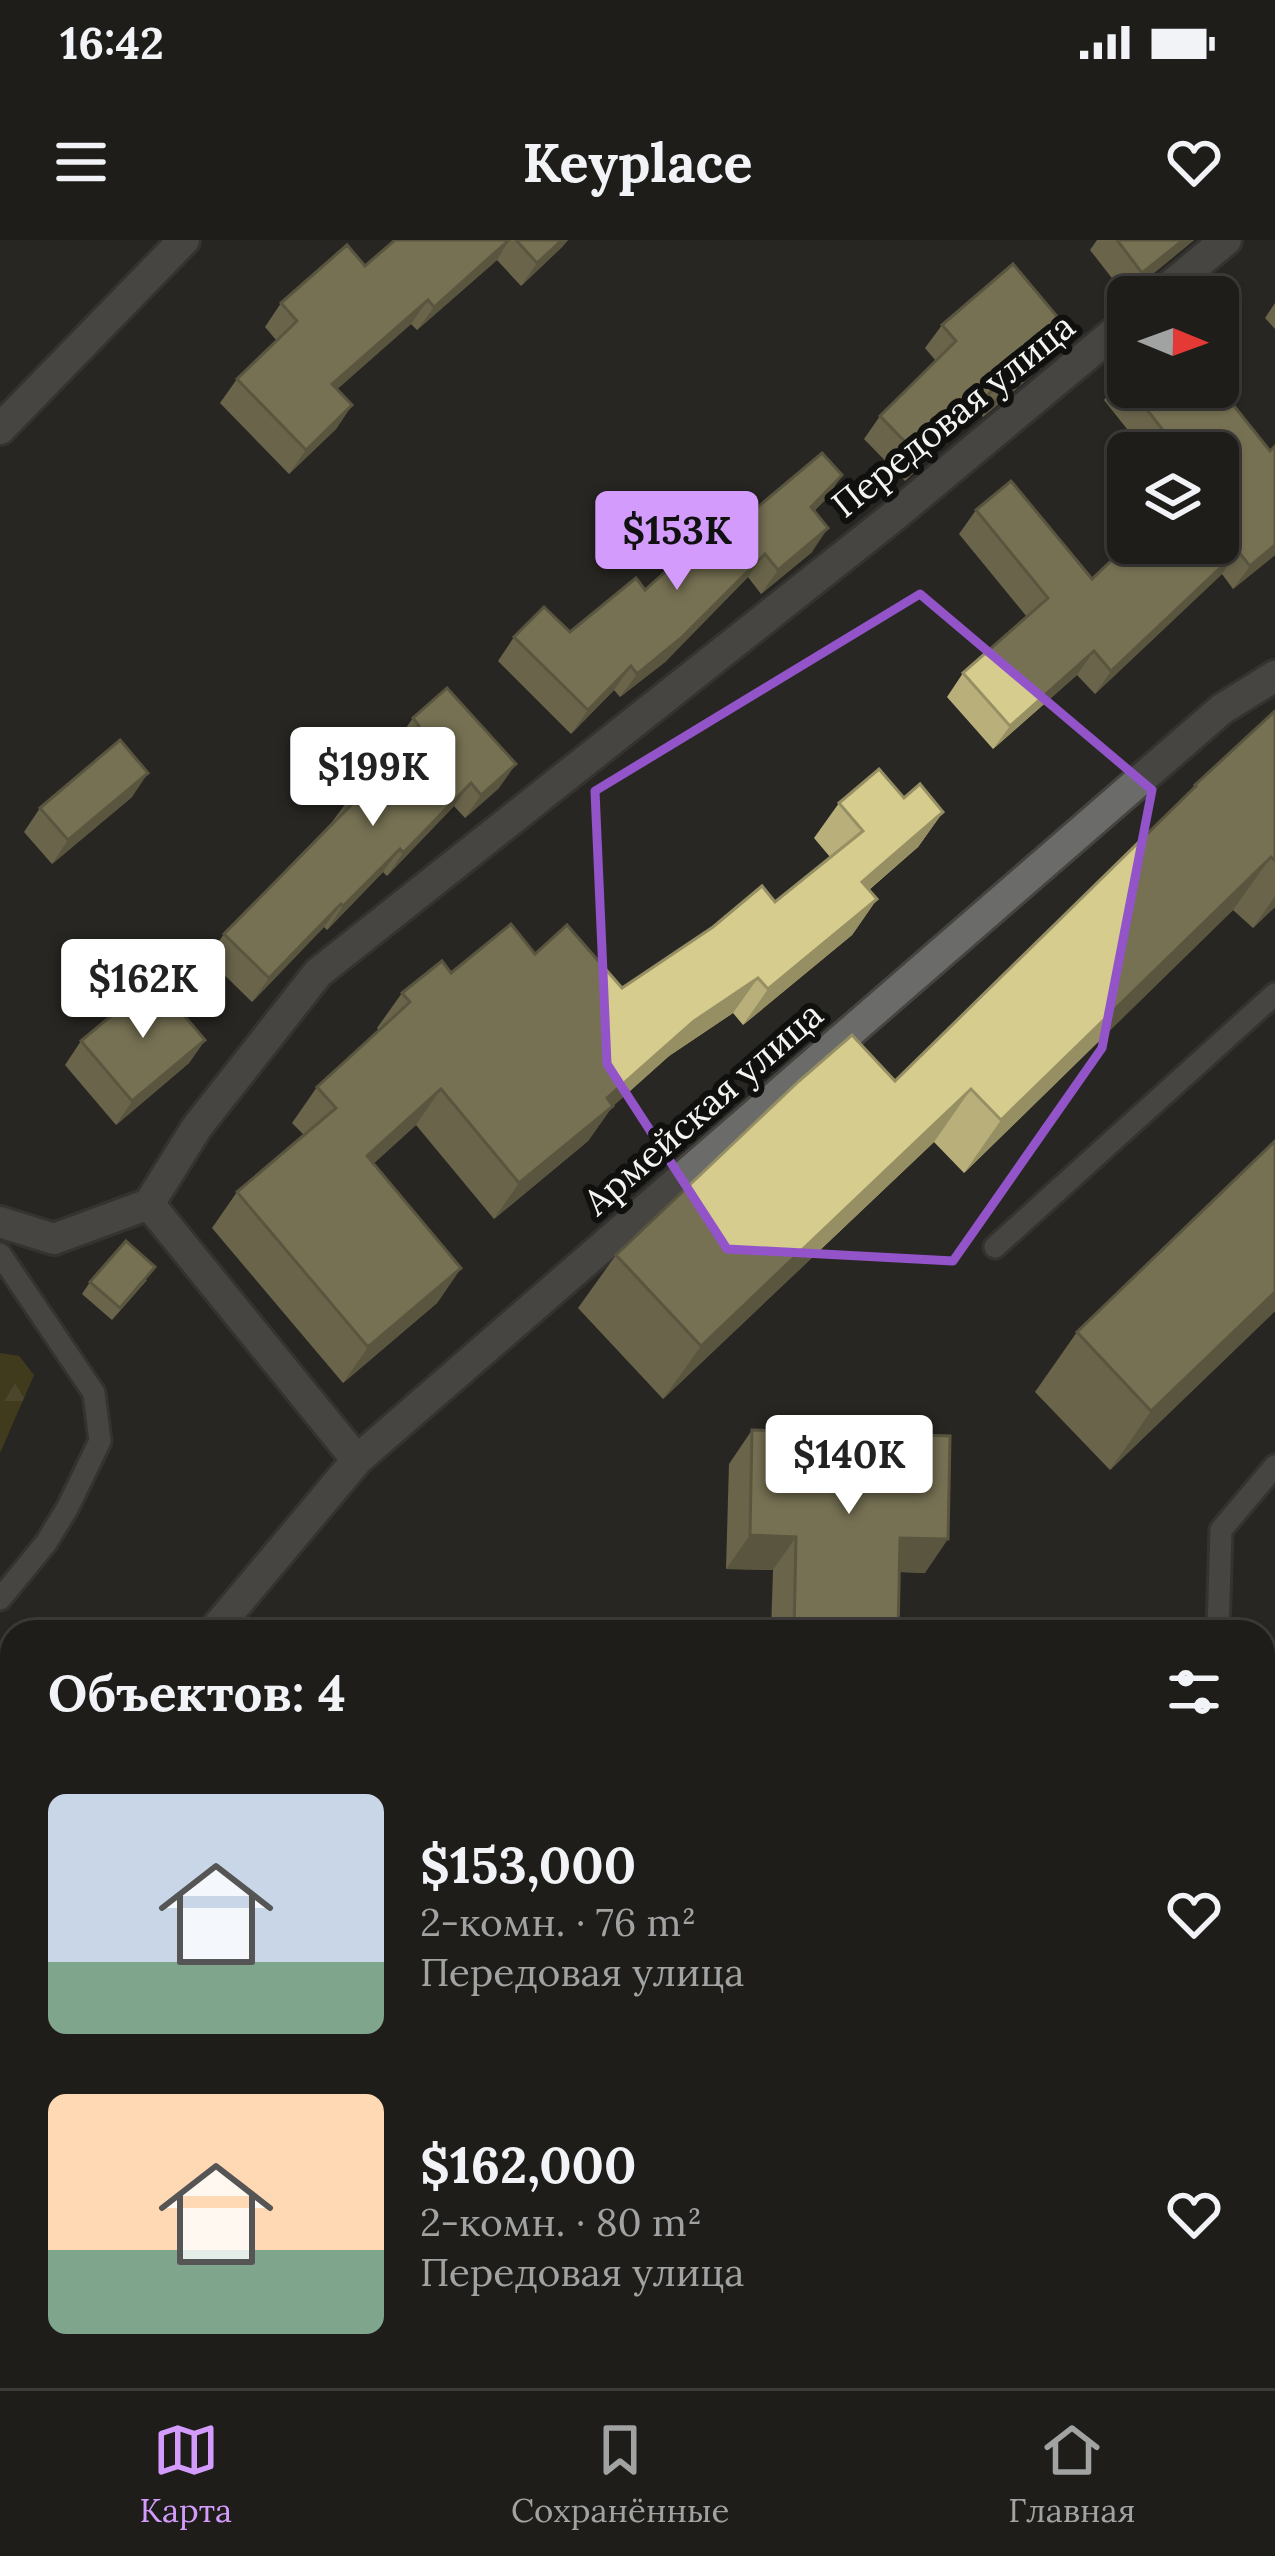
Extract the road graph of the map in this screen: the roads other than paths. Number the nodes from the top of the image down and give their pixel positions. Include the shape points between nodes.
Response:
1 (184, 240) edge
2 (1226, 240) edge
3 (1182, 276) edge
4 (1107, 338) edge
5 (0, 429) edge
6 (1275, 676) edge
7 (1275, 994) edge
8 (149, 1204) junction
9 (0, 1222) edge
10 (995, 1246) dead end
11 (0, 1254) edge
12 (357, 1460) junction
13 (1275, 1466) edge
14 (0, 1599) edge
15 (223, 1620) edge
16 (1217, 1620) edge

1 - 5 street
2 - 3 street
4 - 8 street, Передовая улица via 319,973 197,1127
6 - 12 street, Армейская улица via 1222,709
7 - 10 lane
8 - 9 street via 54,1239
8 - 12 street
11 - 14 lane via 94,1393 100,1441 46,1543
12 - 15 street, Армейская улица
13 - 16 lane via 1220,1529

